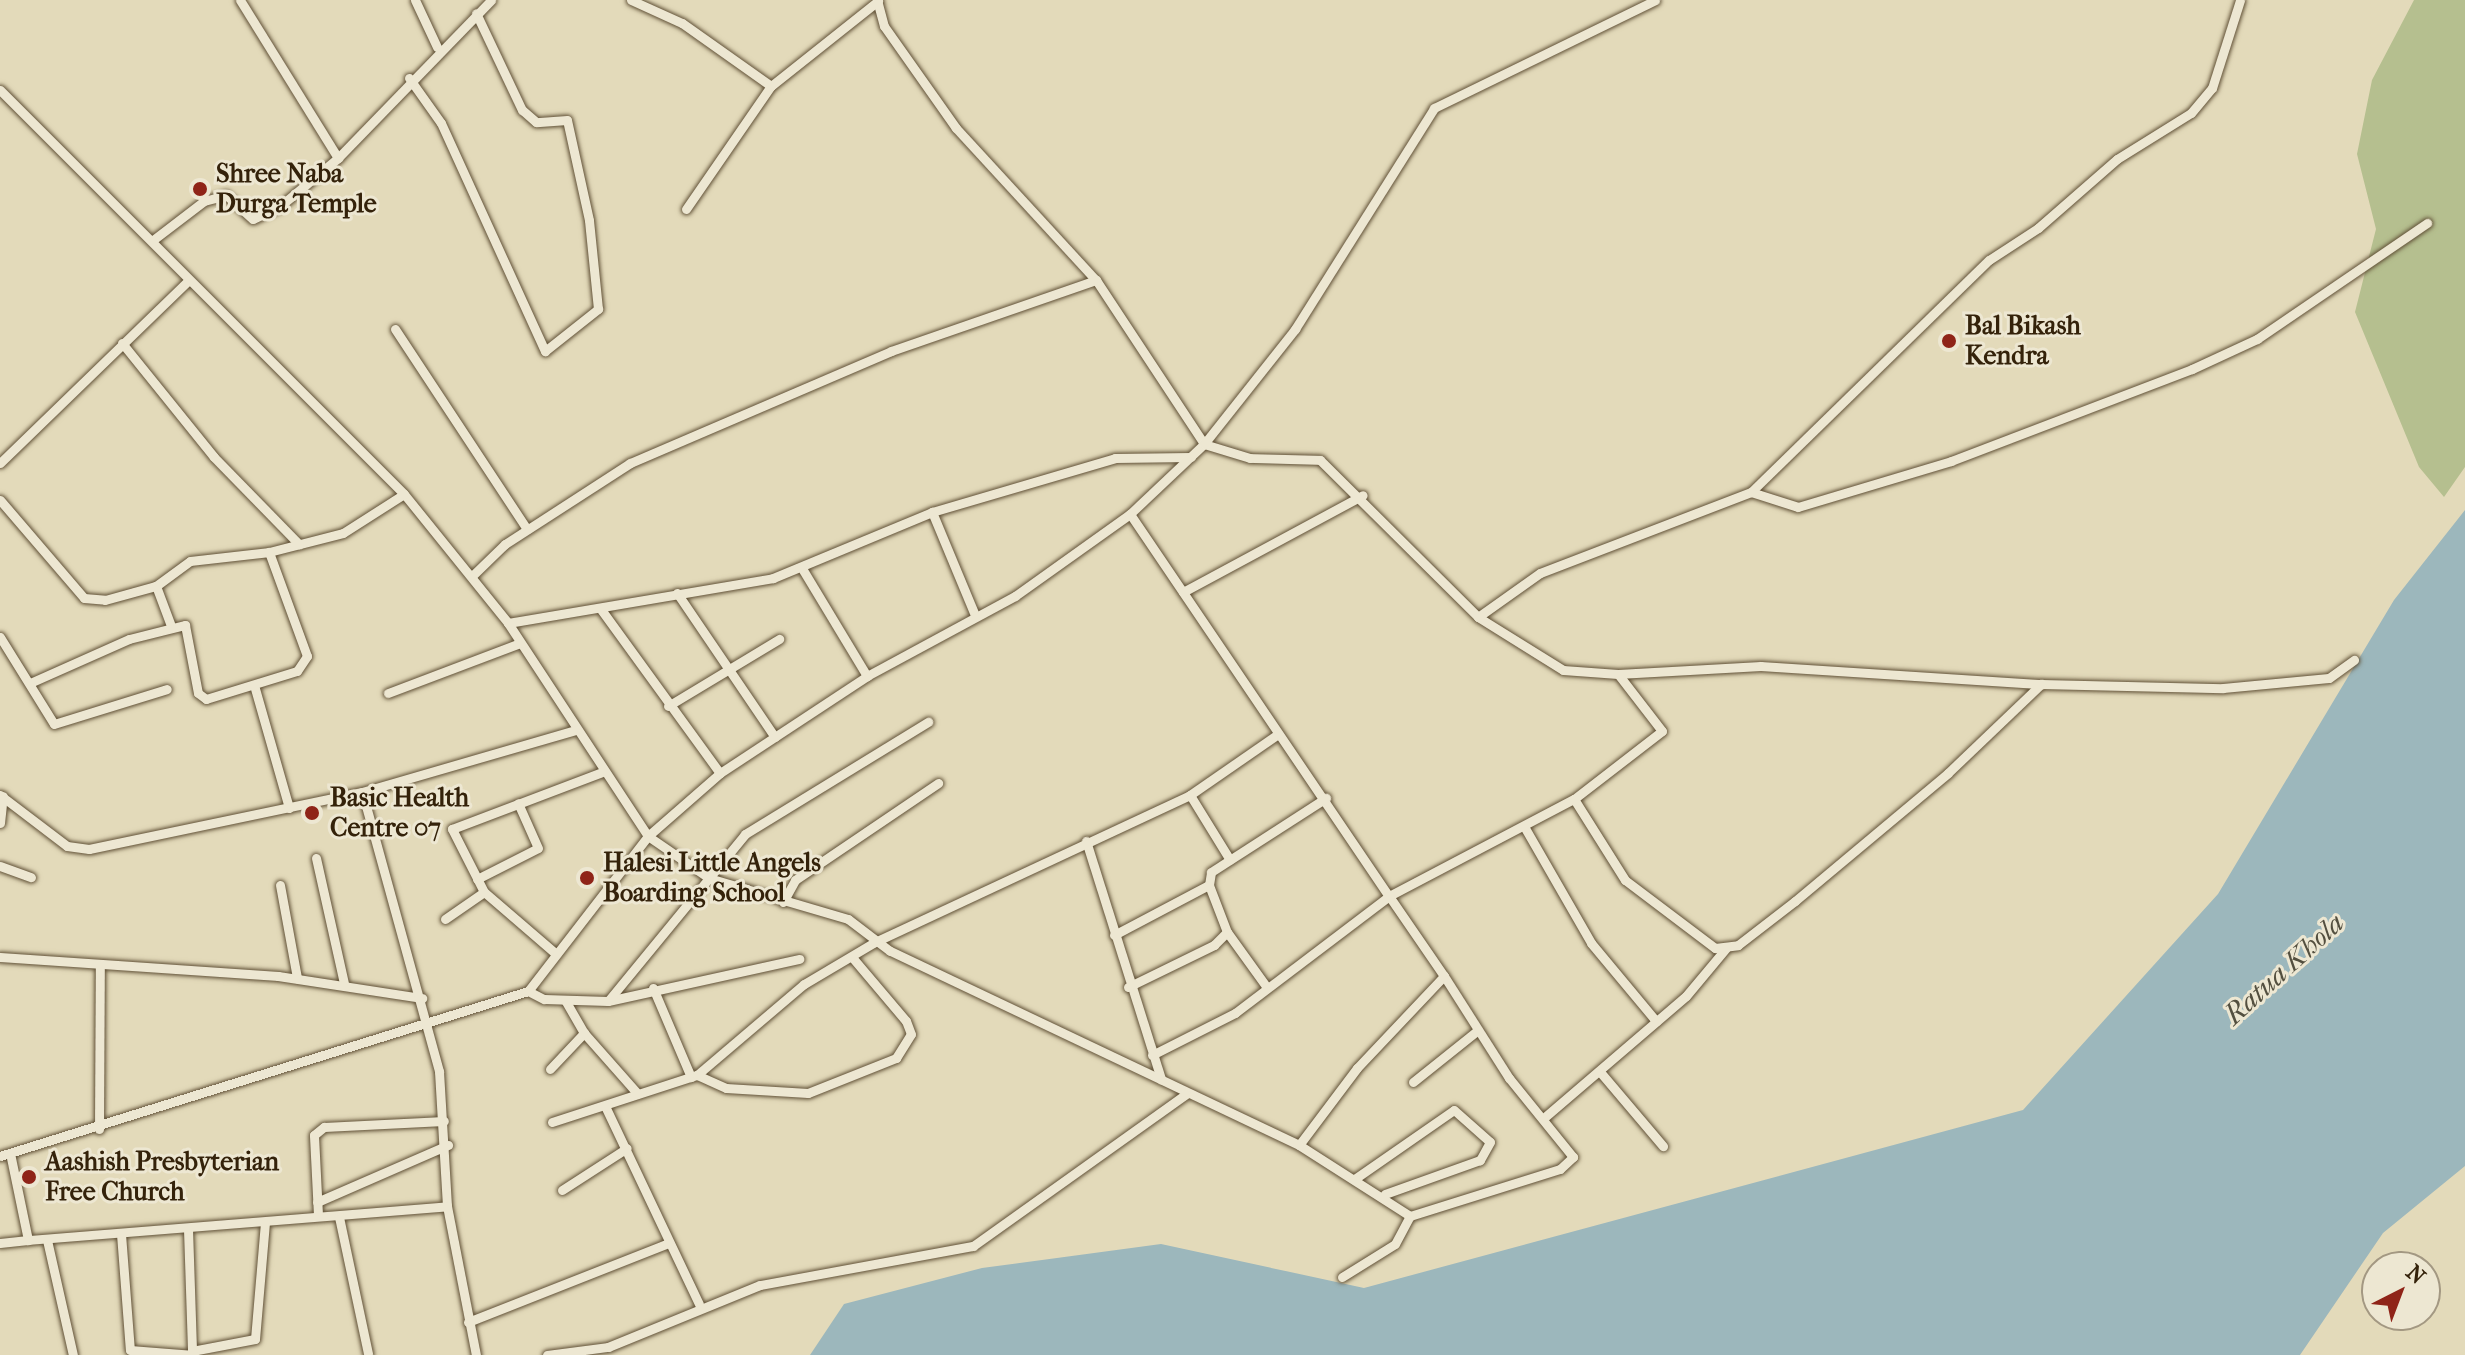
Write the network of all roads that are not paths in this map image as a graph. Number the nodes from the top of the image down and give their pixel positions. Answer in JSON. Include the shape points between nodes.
{"nodes":[{"id":1,"x":240,"y":0,"type":"edge"},
{"id":2,"x":415,"y":0,"type":"edge"},
{"id":3,"x":491,"y":0,"type":"edge"},
{"id":4,"x":631,"y":0,"type":"edge"},
{"id":5,"x":878,"y":0,"type":"edge"},
{"id":6,"x":1655,"y":0,"type":"edge"},
{"id":7,"x":2240,"y":0,"type":"edge"},
{"id":8,"x":476,"y":13,"type":"junction"},
{"id":9,"x":437,"y":47,"type":"junction"},
{"id":10,"x":409,"y":78,"type":"junction"},
{"id":11,"x":771,"y":86,"type":"junction"},
{"id":12,"x":0,"y":90,"type":"edge"},
{"id":13,"x":338,"y":158,"type":"junction"},
{"id":14,"x":686,"y":209,"type":"dead end"},
{"id":15,"x":2427,"y":223,"type":"dead end"},
{"id":16,"x":153,"y":240,"type":"junction"},
{"id":17,"x":189,"y":280,"type":"junction"},
{"id":18,"x":1096,"y":280,"type":"junction"},
{"id":19,"x":395,"y":329,"type":"dead end"},
{"id":20,"x":122,"y":343,"type":"junction"},
{"id":21,"x":1204,"y":444,"type":"junction"},
{"id":22,"x":1191,"y":457,"type":"junction"},
{"id":23,"x":0,"y":463,"type":"edge"},
{"id":24,"x":1751,"y":492,"type":"junction"},
{"id":25,"x":404,"y":494,"type":"junction"},
{"id":26,"x":1363,"y":495,"type":"junction"},
{"id":27,"x":0,"y":500,"type":"edge"},
{"id":28,"x":932,"y":512,"type":"junction"},
{"id":29,"x":1130,"y":514,"type":"junction"},
{"id":30,"x":527,"y":529,"type":"junction"},
{"id":31,"x":299,"y":544,"type":"junction"},
{"id":32,"x":269,"y":552,"type":"junction"},
{"id":33,"x":803,"y":570,"type":"junction"},
{"id":34,"x":472,"y":576,"type":"junction"},
{"id":35,"x":156,"y":586,"type":"junction"},
{"id":36,"x":1183,"y":592,"type":"junction"},
{"id":37,"x":677,"y":593,"type":"junction"},
{"id":38,"x":600,"y":608,"type":"junction"},
{"id":39,"x":974,"y":613,"type":"junction"},
{"id":40,"x":1478,"y":617,"type":"junction"},
{"id":41,"x":508,"y":623,"type":"junction"},
{"id":42,"x":171,"y":626,"type":"junction"},
{"id":43,"x":0,"y":637,"type":"edge"},
{"id":44,"x":779,"y":639,"type":"dead end"},
{"id":45,"x":520,"y":643,"type":"junction"},
{"id":46,"x":2354,"y":660,"type":"dead end"},
{"id":47,"x":727,"y":670,"type":"junction"},
{"id":48,"x":1618,"y":674,"type":"junction"},
{"id":49,"x":867,"y":676,"type":"junction"},
{"id":50,"x":30,"y":683,"type":"junction"},
{"id":51,"x":2041,"y":684,"type":"junction"},
{"id":52,"x":254,"y":685,"type":"junction"},
{"id":53,"x":167,"y":689,"type":"dead end"},
{"id":54,"x":388,"y":693,"type":"dead end"},
{"id":55,"x":668,"y":706,"type":"junction"},
{"id":56,"x":928,"y":722,"type":"dead end"},
{"id":57,"x":575,"y":730,"type":"junction"},
{"id":58,"x":1278,"y":734,"type":"junction"},
{"id":59,"x":775,"y":737,"type":"junction"},
{"id":60,"x":602,"y":772,"type":"junction"},
{"id":61,"x":720,"y":773,"type":"junction"},
{"id":62,"x":938,"y":783,"type":"dead end"},
{"id":63,"x":362,"y":792,"type":"junction"},
{"id":64,"x":1190,"y":795,"type":"junction"},
{"id":65,"x":2,"y":796,"type":"edge"},
{"id":66,"x":1326,"y":798,"type":"junction"},
{"id":67,"x":1574,"y":799,"type":"junction"},
{"id":68,"x":518,"y":803,"type":"junction"},
{"id":69,"x":289,"y":808,"type":"junction"},
{"id":70,"x":0,"y":823,"type":"edge"},
{"id":71,"x":1525,"y":828,"type":"junction"},
{"id":72,"x":648,"y":836,"type":"junction"},
{"id":73,"x":1086,"y":841,"type":"junction"},
{"id":74,"x":316,"y":858,"type":"dead end"},
{"id":75,"x":1230,"y":860,"type":"junction"},
{"id":76,"x":0,"y":866,"type":"edge"},
{"id":77,"x":31,"y":877,"type":"dead end"},
{"id":78,"x":709,"y":878,"type":"junction"},
{"id":79,"x":477,"y":879,"type":"junction"},
{"id":80,"x":280,"y":885,"type":"dead end"},
{"id":81,"x":1209,"y":885,"type":"junction"},
{"id":82,"x":484,"y":892,"type":"junction"},
{"id":83,"x":1389,"y":896,"type":"junction"},
{"id":84,"x":783,"y":902,"type":"junction"},
{"id":85,"x":445,"y":919,"type":"dead end"},
{"id":86,"x":1227,"y":932,"type":"junction"},
{"id":87,"x":1114,"y":935,"type":"junction"},
{"id":88,"x":875,"y":942,"type":"junction"},
{"id":89,"x":1727,"y":947,"type":"junction"},
{"id":90,"x":555,"y":953,"type":"junction"},
{"id":91,"x":0,"y":957,"type":"edge"},
{"id":92,"x":852,"y":957,"type":"junction"},
{"id":93,"x":799,"y":959,"type":"dead end"},
{"id":94,"x":100,"y":964,"type":"junction"},
{"id":95,"x":1444,"y":976,"type":"junction"},
{"id":96,"x":297,"y":978,"type":"junction"},
{"id":97,"x":344,"y":983,"type":"junction"},
{"id":98,"x":1266,"y":986,"type":"junction"},
{"id":99,"x":1128,"y":987,"type":"junction"},
{"id":100,"x":653,"y":988,"type":"junction"},
{"id":101,"x":528,"y":991,"type":"junction"},
{"id":102,"x":422,"y":998,"type":"junction"},
{"id":103,"x":565,"y":1000,"type":"junction"},
{"id":104,"x":608,"y":1001,"type":"junction"},
{"id":105,"x":1656,"y":1021,"type":"junction"},
{"id":106,"x":427,"y":1022,"type":"junction"},
{"id":107,"x":1477,"y":1031,"type":"junction"},
{"id":108,"x":584,"y":1033,"type":"junction"},
{"id":109,"x":1152,"y":1055,"type":"junction"},
{"id":110,"x":550,"y":1069,"type":"dead end"},
{"id":111,"x":1601,"y":1073,"type":"junction"},
{"id":112,"x":694,"y":1076,"type":"junction"},
{"id":113,"x":1161,"y":1079,"type":"junction"},
{"id":114,"x":1413,"y":1082,"type":"dead end"},
{"id":115,"x":638,"y":1094,"type":"junction"},
{"id":116,"x":1186,"y":1094,"type":"junction"},
{"id":117,"x":605,"y":1106,"type":"junction"},
{"id":118,"x":1546,"y":1116,"type":"junction"},
{"id":119,"x":444,"y":1121,"type":"junction"},
{"id":120,"x":552,"y":1122,"type":"dead end"},
{"id":121,"x":99,"y":1129,"type":"junction"},
{"id":122,"x":448,"y":1145,"type":"junction"},
{"id":123,"x":1299,"y":1145,"type":"junction"},
{"id":124,"x":1663,"y":1146,"type":"dead end"},
{"id":125,"x":627,"y":1148,"type":"junction"},
{"id":126,"x":5,"y":1154,"type":"edge"},
{"id":127,"x":1356,"y":1178,"type":"junction"},
{"id":128,"x":562,"y":1190,"type":"dead end"},
{"id":129,"x":1385,"y":1194,"type":"junction"},
{"id":130,"x":317,"y":1202,"type":"junction"},
{"id":131,"x":447,"y":1206,"type":"junction"},
{"id":132,"x":318,"y":1215,"type":"junction"},
{"id":133,"x":1410,"y":1216,"type":"junction"},
{"id":134,"x":339,"y":1217,"type":"junction"},
{"id":135,"x":265,"y":1223,"type":"junction"},
{"id":136,"x":188,"y":1229,"type":"junction"},
{"id":137,"x":121,"y":1234,"type":"junction"},
{"id":138,"x":28,"y":1240,"type":"junction"},
{"id":139,"x":47,"y":1240,"type":"junction"},
{"id":140,"x":0,"y":1243,"type":"edge"},
{"id":141,"x":669,"y":1243,"type":"junction"},
{"id":142,"x":1342,"y":1277,"type":"dead end"},
{"id":143,"x":699,"y":1304,"type":"junction"},
{"id":144,"x":468,"y":1322,"type":"junction"},
{"id":145,"x":193,"y":1353,"type":"edge"},
{"id":146,"x":368,"y":1354,"type":"edge"},
{"id":147,"x":73,"y":1355,"type":"edge"},
{"id":148,"x":476,"y":1355,"type":"edge"},
{"id":149,"x":547,"y":1355,"type":"edge"}],
"edges":[{"from":1,"to":13,"type":"street"},
{"from":2,"to":9,"type":"street"},
{"from":3,"to":8,"type":"street"},
{"from":4,"to":11,"type":"street","via":[[682,23]]},
{"from":5,"to":11,"type":"street"},
{"from":5,"to":18,"type":"street","via":[[884,26],[956,128]]},
{"from":6,"to":21,"type":"street","via":[[1500,69],[1434,108],[1295,329]]},
{"from":7,"to":24,"type":"street","via":[[2212,88],[2191,113],[2117,159],[2038,228],[1989,260]]},
{"from":8,"to":9,"type":"street"},
{"from":8,"to":10,"type":"street","via":[[522,110],[536,122],[567,120],[589,220],[598,309],[545,351],[441,123]]},
{"from":9,"to":10,"type":"street"},
{"from":10,"to":13,"type":"street"},
{"from":11,"to":14,"type":"street"},
{"from":12,"to":16,"type":"street"},
{"from":13,"to":16,"type":"street","via":[[279,207],[253,219],[226,195],[204,201]]},
{"from":15,"to":24,"type":"street","via":[[2257,339],[2192,369],[1951,461],[1798,507]]},
{"from":16,"to":17,"type":"street"},
{"from":17,"to":20,"type":"street"},
{"from":17,"to":25,"type":"street"},
{"from":18,"to":21,"type":"street"},
{"from":18,"to":30,"type":"street","via":[[891,351],[630,463]]},
{"from":19,"to":30,"type":"street"},
{"from":20,"to":23,"type":"street"},
{"from":20,"to":31,"type":"street","via":[[214,457]]},
{"from":21,"to":22,"type":"street"},
{"from":21,"to":26,"type":"street","via":[[1250,458],[1320,460]]},
{"from":22,"to":28,"type":"street","via":[[1115,458]]},
{"from":22,"to":29,"type":"street"},
{"from":24,"to":40,"type":"street","via":[[1540,573]]},
{"from":25,"to":31,"type":"street","via":[[343,533]]},
{"from":25,"to":34,"type":"street"},
{"from":26,"to":36,"type":"street"},
{"from":26,"to":40,"type":"street"},
{"from":27,"to":35,"type":"street","via":[[84,598],[105,600]]},
{"from":28,"to":33,"type":"street"},
{"from":28,"to":39,"type":"street"},
{"from":29,"to":36,"type":"street"},
{"from":29,"to":39,"type":"street","via":[[1015,596]]},
{"from":30,"to":34,"type":"street"},
{"from":31,"to":32,"type":"street"},
{"from":32,"to":35,"type":"street","via":[[190,561]]},
{"from":32,"to":52,"type":"street","via":[[307,656],[297,671]]},
{"from":33,"to":37,"type":"street"},
{"from":33,"to":49,"type":"street"},
{"from":34,"to":41,"type":"street"},
{"from":35,"to":42,"type":"street"},
{"from":36,"to":58,"type":"street"},
{"from":37,"to":38,"type":"street"},
{"from":37,"to":47,"type":"street"},
{"from":38,"to":41,"type":"street"},
{"from":38,"to":55,"type":"street"},
{"from":39,"to":49,"type":"street"},
{"from":40,"to":48,"type":"street","via":[[1535,659],[1563,670]]},
{"from":41,"to":45,"type":"street"},
{"from":42,"to":50,"type":"street"},
{"from":42,"to":52,"type":"street","via":[[190,629],[198,693],[206,699]]},
{"from":43,"to":50,"type":"street"},
{"from":44,"to":47,"type":"street"},
{"from":45,"to":54,"type":"street"},
{"from":45,"to":57,"type":"street"},
{"from":46,"to":51,"type":"street","via":[[2329,678],[2223,688]]},
{"from":47,"to":55,"type":"street"},
{"from":47,"to":59,"type":"street"},
{"from":48,"to":51,"type":"street","via":[[1761,666]]},
{"from":48,"to":67,"type":"street","via":[[1662,731]]},
{"from":49,"to":59,"type":"street"},
{"from":50,"to":53,"type":"street","via":[[54,724]]},
{"from":51,"to":89,"type":"street","via":[[1948,773],[1795,901]]},
{"from":52,"to":69,"type":"street"},
{"from":55,"to":61,"type":"street"},
{"from":56,"to":78,"type":"street","via":[[776,811]]},
{"from":57,"to":60,"type":"street"},
{"from":57,"to":63,"type":"street"},
{"from":58,"to":64,"type":"street"},
{"from":58,"to":66,"type":"street"},
{"from":59,"to":61,"type":"street"},
{"from":60,"to":68,"type":"street"},
{"from":60,"to":72,"type":"street"},
{"from":61,"to":72,"type":"street"},
{"from":62,"to":84,"type":"street","via":[[795,880]]},
{"from":63,"to":69,"type":"street"},
{"from":63,"to":102,"type":"street"},
{"from":64,"to":73,"type":"street"},
{"from":64,"to":75,"type":"street"},
{"from":65,"to":69,"type":"street","via":[[67,846],[89,849]]},
{"from":65,"to":70,"type":"street"},
{"from":66,"to":75,"type":"street"},
{"from":66,"to":83,"type":"street"},
{"from":67,"to":71,"type":"street"},
{"from":67,"to":89,"type":"street","via":[[1625,880],[1700,942]]},
{"from":68,"to":79,"type":"street","via":[[538,848]]},
{"from":68,"to":79,"type":"street","via":[[453,825]]},
{"from":71,"to":83,"type":"street"},
{"from":71,"to":105,"type":"street","via":[[1591,943]]},
{"from":72,"to":78,"type":"street","via":[[677,863]]},
{"from":72,"to":90,"type":"street"},
{"from":73,"to":87,"type":"street"},
{"from":73,"to":88,"type":"street"},
{"from":74,"to":97,"type":"street"},
{"from":75,"to":81,"type":"street","via":[[1211,872]]},
{"from":76,"to":77,"type":"street"},
{"from":78,"to":84,"type":"street"},
{"from":78,"to":104,"type":"street"},
{"from":79,"to":82,"type":"street"},
{"from":80,"to":96,"type":"street"},
{"from":81,"to":86,"type":"street"},
{"from":81,"to":87,"type":"street"},
{"from":82,"to":85,"type":"street"},
{"from":82,"to":90,"type":"street"},
{"from":83,"to":95,"type":"street"},
{"from":83,"to":98,"type":"street"},
{"from":84,"to":88,"type":"street","via":[[848,919]]},
{"from":86,"to":98,"type":"street"},
{"from":86,"to":99,"type":"street","via":[[1195,957]]},
{"from":87,"to":99,"type":"street"},
{"from":88,"to":92,"type":"street"},
{"from":88,"to":113,"type":"street","via":[[972,983],[1125,1069]]},
{"from":89,"to":105,"type":"street","via":[[1709,974]]},
{"from":90,"to":101,"type":"street"},
{"from":91,"to":94,"type":"street"},
{"from":92,"to":112,"type":"street","via":[[781,1001]]},
{"from":92,"to":112,"type":"street","via":[[906,1021],[911,1034],[896,1058],[808,1093],[726,1088]]},
{"from":93,"to":100,"type":"street"},
{"from":94,"to":96,"type":"street"},
{"from":94,"to":121,"type":"street"},
{"from":95,"to":107,"type":"street"},
{"from":95,"to":123,"type":"street","via":[[1357,1068]]},
{"from":96,"to":97,"type":"street"},
{"from":97,"to":102,"type":"street"},
{"from":98,"to":109,"type":"street","via":[[1235,1013]]},
{"from":99,"to":109,"type":"street"},
{"from":100,"to":104,"type":"street"},
{"from":100,"to":112,"type":"street"},
{"from":101,"to":103,"type":"street"},
{"from":101,"to":106,"type":"street"},
{"from":102,"to":106,"type":"street"},
{"from":103,"to":104,"type":"street"},
{"from":103,"to":108,"type":"street"},
{"from":105,"to":111,"type":"street"},
{"from":106,"to":119,"type":"street"},
{"from":106,"to":121,"type":"street"},
{"from":107,"to":114,"type":"street"},
{"from":107,"to":118,"type":"street"},
{"from":108,"to":110,"type":"street"},
{"from":108,"to":115,"type":"street"},
{"from":109,"to":113,"type":"street"},
{"from":111,"to":118,"type":"street"},
{"from":111,"to":124,"type":"street"},
{"from":112,"to":115,"type":"street"},
{"from":113,"to":116,"type":"street"},
{"from":115,"to":117,"type":"street"},
{"from":116,"to":123,"type":"street"},
{"from":116,"to":143,"type":"street","via":[[973,1246],[825,1270]]},
{"from":117,"to":120,"type":"street"},
{"from":117,"to":125,"type":"street"},
{"from":118,"to":133,"type":"street","via":[[1573,1157],[1560,1169]]},
{"from":119,"to":122,"type":"street"},
{"from":119,"to":130,"type":"street","via":[[324,1127],[314,1135]]},
{"from":121,"to":126,"type":"street"},
{"from":122,"to":130,"type":"street"},
{"from":122,"to":131,"type":"street"},
{"from":123,"to":127,"type":"street"},
{"from":125,"to":128,"type":"street"},
{"from":125,"to":141,"type":"street"},
{"from":126,"to":138,"type":"street"},
{"from":127,"to":129,"type":"street"},
{"from":127,"to":129,"type":"street","via":[[1454,1110],[1490,1142],[1480,1160]]},
{"from":129,"to":133,"type":"street"},
{"from":130,"to":132,"type":"street"},
{"from":131,"to":134,"type":"street"},
{"from":131,"to":144,"type":"street"},
{"from":132,"to":134,"type":"street"},
{"from":132,"to":135,"type":"street"},
{"from":133,"to":142,"type":"street","via":[[1395,1244]]},
{"from":134,"to":146,"type":"street"},
{"from":135,"to":136,"type":"street"},
{"from":135,"to":145,"type":"street","via":[[255,1339]]},
{"from":136,"to":137,"type":"street"},
{"from":136,"to":145,"type":"street"},
{"from":137,"to":139,"type":"street"},
{"from":137,"to":145,"type":"street","via":[[130,1350]]},
{"from":138,"to":139,"type":"street"},
{"from":138,"to":140,"type":"street"},
{"from":139,"to":147,"type":"street"},
{"from":141,"to":143,"type":"street"},
{"from":141,"to":144,"type":"street"},
{"from":143,"to":149,"type":"street","via":[[608,1347]]},
{"from":144,"to":148,"type":"street"}]}
